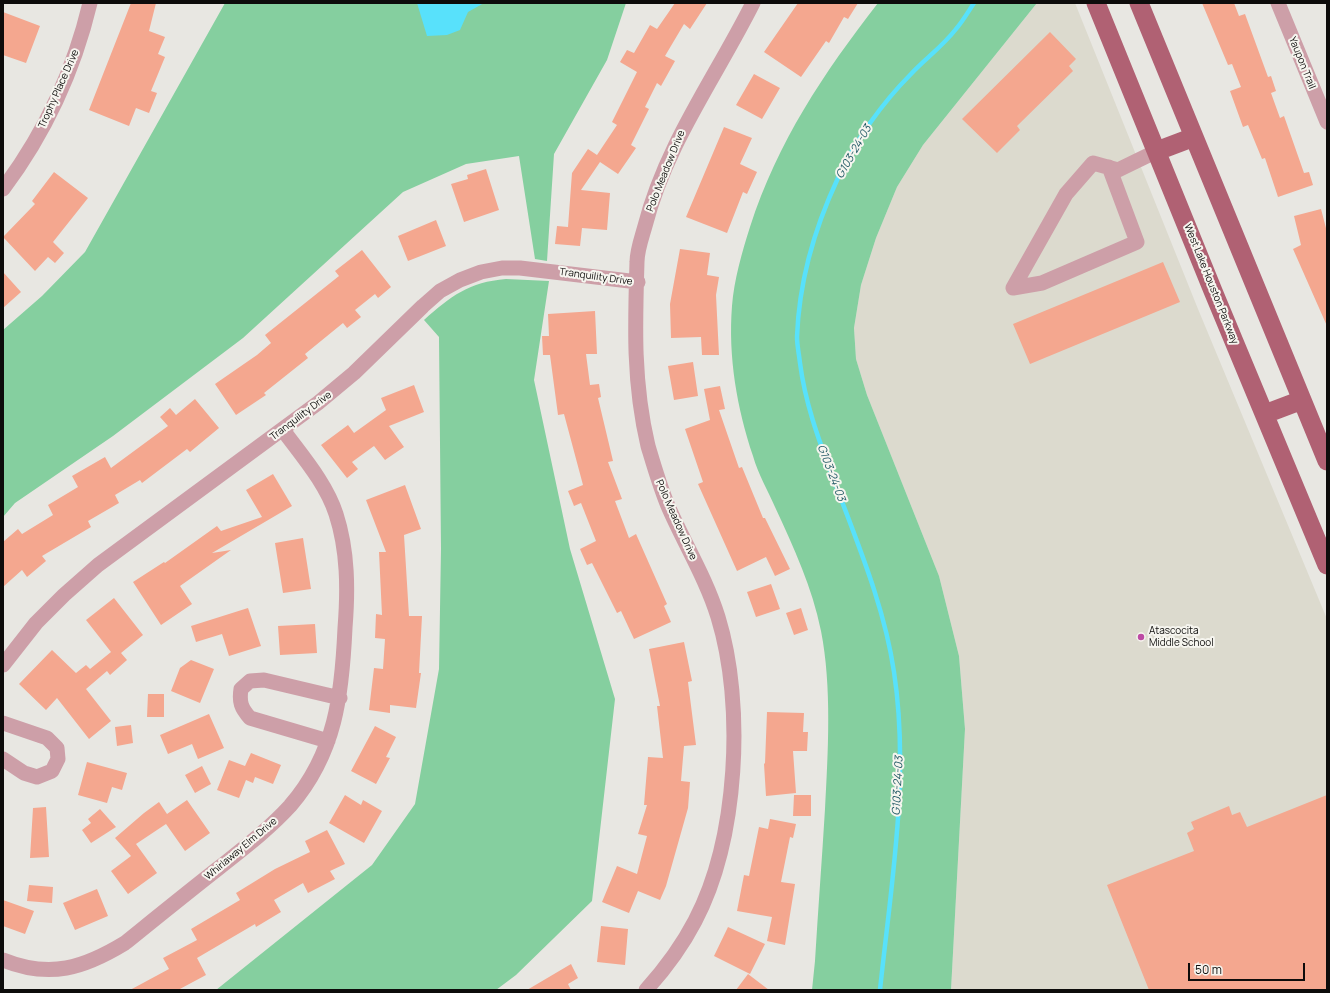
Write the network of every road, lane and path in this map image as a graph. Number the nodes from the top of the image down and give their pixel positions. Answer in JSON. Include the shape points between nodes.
{"nodes":[{"id":1,"x":90,"y":3,"type":"edge"},
{"id":2,"x":753,"y":3,"type":"edge"},
{"id":3,"x":1096,"y":3,"type":"edge"},
{"id":4,"x":1139,"y":3,"type":"edge"},
{"id":5,"x":1278,"y":3,"type":"edge"},
{"id":6,"x":1327,"y":122,"type":"edge"},
{"id":7,"x":1194,"y":137,"type":"junction"},
{"id":8,"x":1157,"y":151,"type":"junction"},
{"id":9,"x":1109,"y":167,"type":"junction"},
{"id":10,"x":3,"y":189,"type":"edge"},
{"id":11,"x":638,"y":282,"type":"junction"},
{"id":12,"x":1302,"y":400,"type":"junction"},
{"id":13,"x":1265,"y":414,"type":"junction"},
{"id":14,"x":283,"y":430,"type":"junction"},
{"id":15,"x":1327,"y":461,"type":"edge"},
{"id":16,"x":1327,"y":565,"type":"edge"},
{"id":17,"x":3,"y":666,"type":"edge"},
{"id":18,"x":340,"y":698,"type":"junction"},
{"id":19,"x":3,"y":722,"type":"edge"},
{"id":20,"x":328,"y":741,"type":"junction"},
{"id":21,"x":3,"y":759,"type":"edge"},
{"id":22,"x":3,"y":960,"type":"edge"},
{"id":23,"x":646,"y":990,"type":"edge"}],
"edges":[{"from":1,"to":10,"type":"street","name":"Trophy Place Drive","via":[[82,34],[56,102],[37,139]]},
{"from":2,"to":11,"type":"street","name":"Polo Meadow Drive","via":[[688,119],[662,175],[637,259]]},
{"from":3,"to":8,"type":"main road","name":"West Lake Houston Parkway"},
{"from":4,"to":7,"type":"main road"},
{"from":5,"to":6,"type":"street","name":"Yaupon Trail"},
{"from":7,"to":8,"type":"main road"},
{"from":7,"to":12,"type":"main road"},
{"from":8,"to":9,"type":"street","via":[[1118,170]]},
{"from":8,"to":13,"type":"main road","name":"West Lake Houston Parkway"},
{"from":9,"to":9,"type":"street","via":[[1093,163],[1066,194],[1013,288],[1042,283],[1137,242]]},
{"from":11,"to":14,"type":"street","name":"Tranquility Drive","via":[[520,268],[481,272],[460,280],[440,291],[422,306],[354,373]]},
{"from":11,"to":23,"type":"street","name":"Polo Meadow Drive","via":[[635,355],[648,443],[667,504],[705,583],[718,617],[731,682],[734,722],[728,813],[712,880],[696,920],[685,939]]},
{"from":12,"to":13,"type":"main road"},
{"from":12,"to":15,"type":"main road"},
{"from":13,"to":16,"type":"main road","name":"West Lake Houston Parkway"},
{"from":14,"to":17,"type":"street","name":"Tranquility Drive","via":[[98,565],[36,623]]},
{"from":14,"to":18,"type":"street","name":"Whirlaway Elm Drive","via":[[329,496],[341,532],[347,606]]},
{"from":18,"to":20,"type":"street","name":"Whirlaway Elm Drive"},
{"from":18,"to":20,"type":"street","via":[[264,680],[250,681],[241,689],[239,700],[242,709],[250,718]]},
{"from":19,"to":21,"type":"street","via":[[47,738],[57,748],[58,760],[52,771],[37,777],[24,773]]},
{"from":20,"to":22,"type":"street","name":"Whirlaway Elm Drive","via":[[306,784],[291,805],[267,829],[125,943],[99,959],[65,969],[34,968]]}]}
